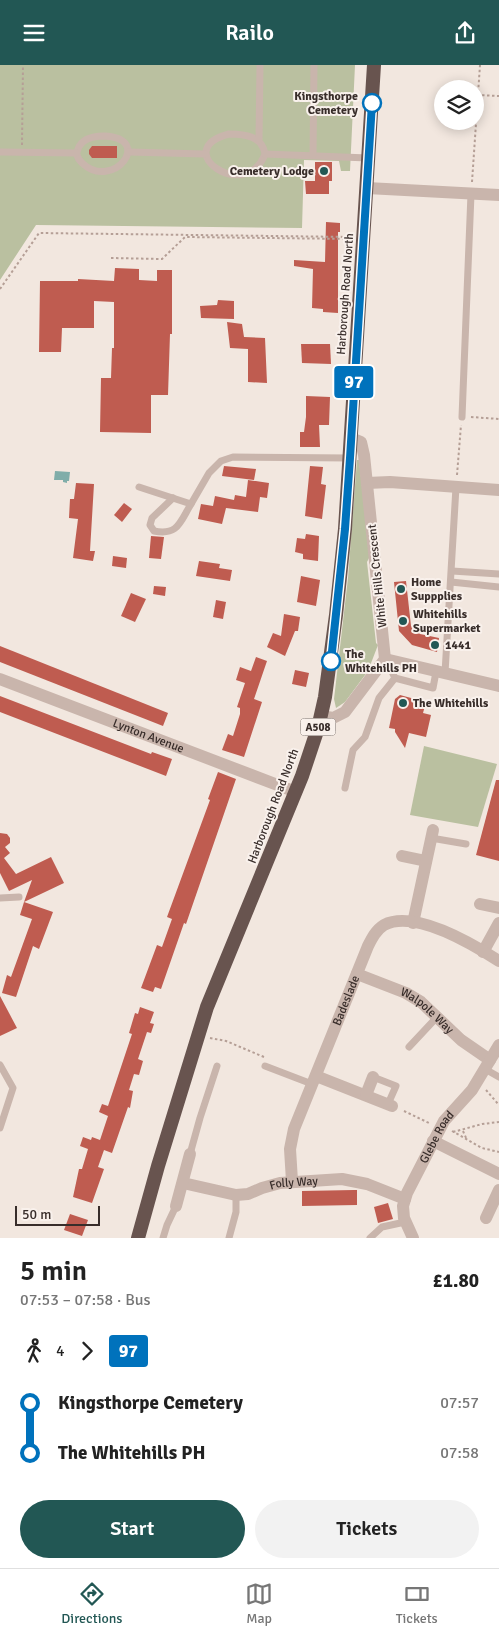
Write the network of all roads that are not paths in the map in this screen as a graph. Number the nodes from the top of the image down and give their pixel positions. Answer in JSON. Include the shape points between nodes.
{"nodes":[{"id":1,"x":260,"y":65,"type":"edge"},
{"id":2,"x":314,"y":65,"type":"edge"},
{"id":3,"x":374,"y":65,"type":"edge"},
{"id":4,"x":259,"y":140,"type":"junction"},
{"id":5,"x":0,"y":152,"type":"edge"},
{"id":6,"x":76,"y":153,"type":"junction"},
{"id":7,"x":129,"y":153,"type":"junction"},
{"id":8,"x":205,"y":153,"type":"junction"},
{"id":9,"x":264,"y":155,"type":"junction"},
{"id":10,"x":313,"y":155,"type":"junction"},
{"id":11,"x":368,"y":158,"type":"junction"},
{"id":12,"x":367,"y":188,"type":"junction"},
{"id":13,"x":471,"y":194,"type":"junction"},
{"id":14,"x":499,"y":195,"type":"edge"},
{"id":15,"x":462,"y":417,"type":"road end"},
{"id":16,"x":351,"y":438,"type":"junction"},
{"id":17,"x":350,"y":458,"type":"junction"},
{"id":18,"x":367,"y":483,"type":"junction"},
{"id":19,"x":138,"y":487,"type":"dead end"},
{"id":20,"x":456,"y":487,"type":"junction"},
{"id":21,"x":499,"y":490,"type":"edge"},
{"id":22,"x":173,"y":498,"type":"junction"},
{"id":23,"x":191,"y":504,"type":"junction"},
{"id":24,"x":452,"y":571,"type":"junction"},
{"id":25,"x":499,"y":573,"type":"edge"},
{"id":26,"x":451,"y":582,"type":"junction"},
{"id":27,"x":499,"y":587,"type":"edge"},
{"id":28,"x":386,"y":659,"type":"junction"},
{"id":29,"x":440,"y":673,"type":"junction"},
{"id":30,"x":395,"y":678,"type":"junction"},
{"id":31,"x":0,"y":679,"type":"edge"},
{"id":32,"x":499,"y":686,"type":"edge"},
{"id":33,"x":321,"y":716,"type":"junction"},
{"id":34,"x":345,"y":788,"type":"dead end"},
{"id":35,"x":296,"y":792,"type":"junction"},
{"id":36,"x":432,"y":834,"type":"joint"},
{"id":37,"x":466,"y":844,"type":"dead end"},
{"id":38,"x":402,"y":856,"type":"dead end"},
{"id":39,"x":426,"y":861,"type":"junction"},
{"id":40,"x":19,"y":897,"type":"dead end"},
{"id":41,"x":0,"y":899,"type":"edge"},
{"id":42,"x":480,"y":904,"type":"dead end"},
{"id":43,"x":499,"y":908,"type":"edge"},
{"id":44,"x":413,"y":923,"type":"junction"},
{"id":45,"x":499,"y":923,"type":"edge"},
{"id":46,"x":483,"y":952,"type":"junction"},
{"id":47,"x":499,"y":961,"type":"edge"},
{"id":48,"x":357,"y":974,"type":"junction"},
{"id":49,"x":438,"y":1017,"type":"junction"},
{"id":50,"x":499,"y":1045,"type":"edge"},
{"id":51,"x":409,"y":1047,"type":"dead end"},
{"id":52,"x":488,"y":1064,"type":"junction"},
{"id":53,"x":0,"y":1065,"type":"edge"},
{"id":54,"x":217,"y":1066,"type":"dead end"},
{"id":55,"x":265,"y":1066,"type":"dead end"},
{"id":56,"x":373,"y":1077,"type":"joint"},
{"id":57,"x":499,"y":1077,"type":"edge"},
{"id":58,"x":314,"y":1080,"type":"junction"},
{"id":59,"x":366,"y":1095,"type":"junction"},
{"id":60,"x":390,"y":1105,"type":"joint"},
{"id":61,"x":0,"y":1128,"type":"edge"},
{"id":62,"x":433,"y":1141,"type":"junction"},
{"id":63,"x":190,"y":1154,"type":"joint"},
{"id":64,"x":499,"y":1174,"type":"edge"},
{"id":65,"x":292,"y":1181,"type":"junction"},
{"id":66,"x":182,"y":1183,"type":"junction"},
{"id":67,"x":499,"y":1190,"type":"edge"},
{"id":68,"x":236,"y":1195,"type":"junction"},
{"id":69,"x":405,"y":1199,"type":"junction"},
{"id":70,"x":176,"y":1206,"type":"joint"},
{"id":71,"x":486,"y":1218,"type":"dead end"},
{"id":72,"x":405,"y":1222,"type":"junction"},
{"id":73,"x":138,"y":1238,"type":"edge"},
{"id":74,"x":163,"y":1238,"type":"edge"},
{"id":75,"x":229,"y":1238,"type":"edge"},
{"id":76,"x":370,"y":1238,"type":"edge"},
{"id":77,"x":413,"y":1238,"type":"edge"}],
"edges":[{"from":1,"to":4,"type":"lane"},
{"from":2,"to":10,"type":"lane"},
{"from":3,"to":11,"type":"highway","number":"A508"},
{"from":4,"to":8,"type":"lane","via":[[229,134],[216,139]]},
{"from":4,"to":9,"type":"lane"},
{"from":5,"to":6,"type":"lane"},
{"from":6,"to":7,"type":"lane","via":[[87,167],[102,171],[120,166]]},
{"from":6,"to":7,"type":"lane","via":[[84,141],[104,136],[122,140]]},
{"from":7,"to":8,"type":"lane"},
{"from":8,"to":9,"type":"lane","via":[[216,169],[237,175],[253,171]]},
{"from":9,"to":10,"type":"lane"},
{"from":10,"to":11,"type":"lane"},
{"from":11,"to":12,"type":"highway","number":"A508"},
{"from":12,"to":13,"type":"street"},
{"from":12,"to":16,"type":"highway","name":"Harborough Road North","number":"A508"},
{"from":13,"to":14,"type":"street"},
{"from":13,"to":15,"type":"lane"},
{"from":16,"to":17,"type":"highway","name":"Harborough Road North","number":"A508"},
{"from":16,"to":18,"type":"street","name":"White Hills Crescent","via":[[362,444]]},
{"from":17,"to":23,"type":"lane","via":[[233,457],[221,461],[209,473]]},
{"from":17,"to":33,"type":"highway","name":"Harborough Road North","number":"A508","via":[[336,615]]},
{"from":18,"to":20,"type":"street"},
{"from":18,"to":28,"type":"street","name":"White Hills Crescent"},
{"from":19,"to":22,"type":"lane"},
{"from":20,"to":21,"type":"street"},
{"from":20,"to":24,"type":"lane"},
{"from":22,"to":23,"type":"lane"},
{"from":22,"to":23,"type":"lane","via":[[152,518],[150,525],[154,531],[165,533],[174,529]]},
{"from":24,"to":25,"type":"lane"},
{"from":24,"to":26,"type":"lane"},
{"from":26,"to":27,"type":"lane"},
{"from":26,"to":29,"type":"lane"},
{"from":28,"to":29,"type":"street"},
{"from":28,"to":30,"type":"lane"},
{"from":28,"to":33,"type":"street","via":[[345,712],[333,718]]},
{"from":29,"to":30,"type":"lane","via":[[433,687]]},
{"from":29,"to":32,"type":"street"},
{"from":30,"to":34,"type":"lane","via":[[380,698],[364,737],[353,750]]},
{"from":31,"to":35,"type":"street","name":"Lynton Avenue"},
{"from":33,"to":35,"type":"highway","name":"Harborough Road North","number":"A508"},
{"from":35,"to":73,"type":"highway","name":"Harborough Road North","number":"A508","via":[[211,994]]},
{"from":36,"to":37,"type":"lane"},
{"from":36,"to":39,"type":"street"},
{"from":38,"to":39,"type":"street"},
{"from":39,"to":44,"type":"street"},
{"from":40,"to":41,"type":"lane"},
{"from":42,"to":43,"type":"street"},
{"from":44,"to":46,"type":"street","name":"Badeslade","via":[[444,931]]},
{"from":44,"to":48,"type":"street","name":"Badeslade","via":[[393,922],[376,932]]},
{"from":45,"to":46,"type":"street"},
{"from":46,"to":47,"type":"street","name":"Badeslade"},
{"from":48,"to":49,"type":"street","name":"Walpole Way","via":[[406,993]]},
{"from":48,"to":58,"type":"street","name":"Badeslade"},
{"from":49,"to":51,"type":"lane"},
{"from":49,"to":52,"type":"street","name":"Walpole Way"},
{"from":50,"to":52,"type":"street","name":"Glebe Road"},
{"from":52,"to":57,"type":"lane"},
{"from":52,"to":62,"type":"street","name":"Glebe Road","via":[[472,1090],[448,1115]]},
{"from":53,"to":61,"type":"lane","via":[[13,1088]]},
{"from":54,"to":63,"type":"lane"},
{"from":55,"to":58,"type":"lane"},
{"from":56,"to":59,"type":"street"},
{"from":56,"to":60,"type":"lane","via":[[396,1086]]},
{"from":58,"to":59,"type":"street"},
{"from":58,"to":65,"type":"street","name":"Badeslade","via":[[291,1140]]},
{"from":59,"to":60,"type":"street"},
{"from":62,"to":64,"type":"street"},
{"from":62,"to":69,"type":"street","name":"Glebe Road"},
{"from":63,"to":66,"type":"street"},
{"from":65,"to":68,"type":"street","name":"Folly Way"},
{"from":65,"to":69,"type":"street","name":"Folly Way","via":[[355,1181]]},
{"from":66,"to":68,"type":"street","name":"Folly Way"},
{"from":66,"to":70,"type":"street"},
{"from":67,"to":71,"type":"street"},
{"from":68,"to":75,"type":"lane","via":[[236,1212]]},
{"from":69,"to":72,"type":"street","name":"Glebe Road"},
{"from":70,"to":74,"type":"lane"},
{"from":72,"to":76,"type":"lane","via":[[382,1227]]},
{"from":72,"to":77,"type":"street","name":"Glebe Road"}]}
